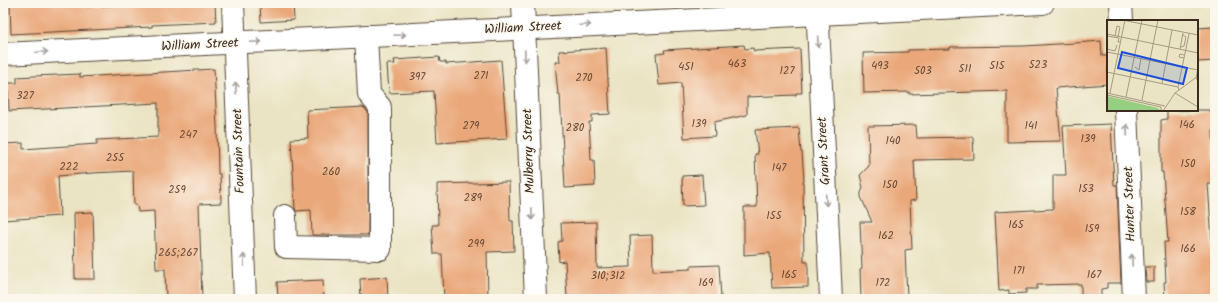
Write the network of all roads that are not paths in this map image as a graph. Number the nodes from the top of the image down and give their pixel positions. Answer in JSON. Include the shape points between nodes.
{"nodes":[{"id":1,"x":233,"y":3,"type":"edge"},
{"id":2,"x":523,"y":3,"type":"edge"},
{"id":3,"x":1043,"y":3,"type":"edge"},
{"id":4,"x":1121,"y":3,"type":"edge"},
{"id":5,"x":817,"y":9,"type":"edge"},
{"id":6,"x":1122,"y":20,"type":"edge"},
{"id":7,"x":524,"y":28,"type":"junction"},
{"id":8,"x":366,"y":36,"type":"junction"},
{"id":9,"x":234,"y":43,"type":"junction"},
{"id":10,"x":3,"y":54,"type":"edge"},
{"id":11,"x":1126,"y":111,"type":"edge"},
{"id":12,"x":284,"y":216,"type":"dead end"},
{"id":13,"x":245,"y":299,"type":"edge"},
{"id":14,"x":536,"y":299,"type":"edge"},
{"id":15,"x":831,"y":299,"type":"edge"},
{"id":16,"x":1134,"y":299,"type":"edge"}],
"edges":[{"from":1,"to":9,"type":"street","name":"Fountain Street"},
{"from":2,"to":7,"type":"street","name":"Mulberry Street"},
{"from":3,"to":5,"type":"street","name":"William Street"},
{"from":4,"to":6,"type":"street"},
{"from":7,"to":5,"type":"street","name":"William Street","one_way":true},
{"from":5,"to":15,"type":"street","name":"Grant Street","one_way":true},
{"from":8,"to":7,"type":"street","name":"William Street","one_way":true},
{"from":7,"to":14,"type":"street","name":"Mulberry Street","one_way":true},
{"from":9,"to":8,"type":"street","name":"William Street","one_way":true},
{"from":8,"to":12,"type":"street","via":[[369,94],[380,107],[380,249],[286,247]]},
{"from":10,"to":9,"type":"street","name":"William Street","one_way":true},
{"from":13,"to":9,"type":"street","name":"Fountain Street","one_way":true},
{"from":16,"to":11,"type":"street","name":"Hunter Street","one_way":true}]}
